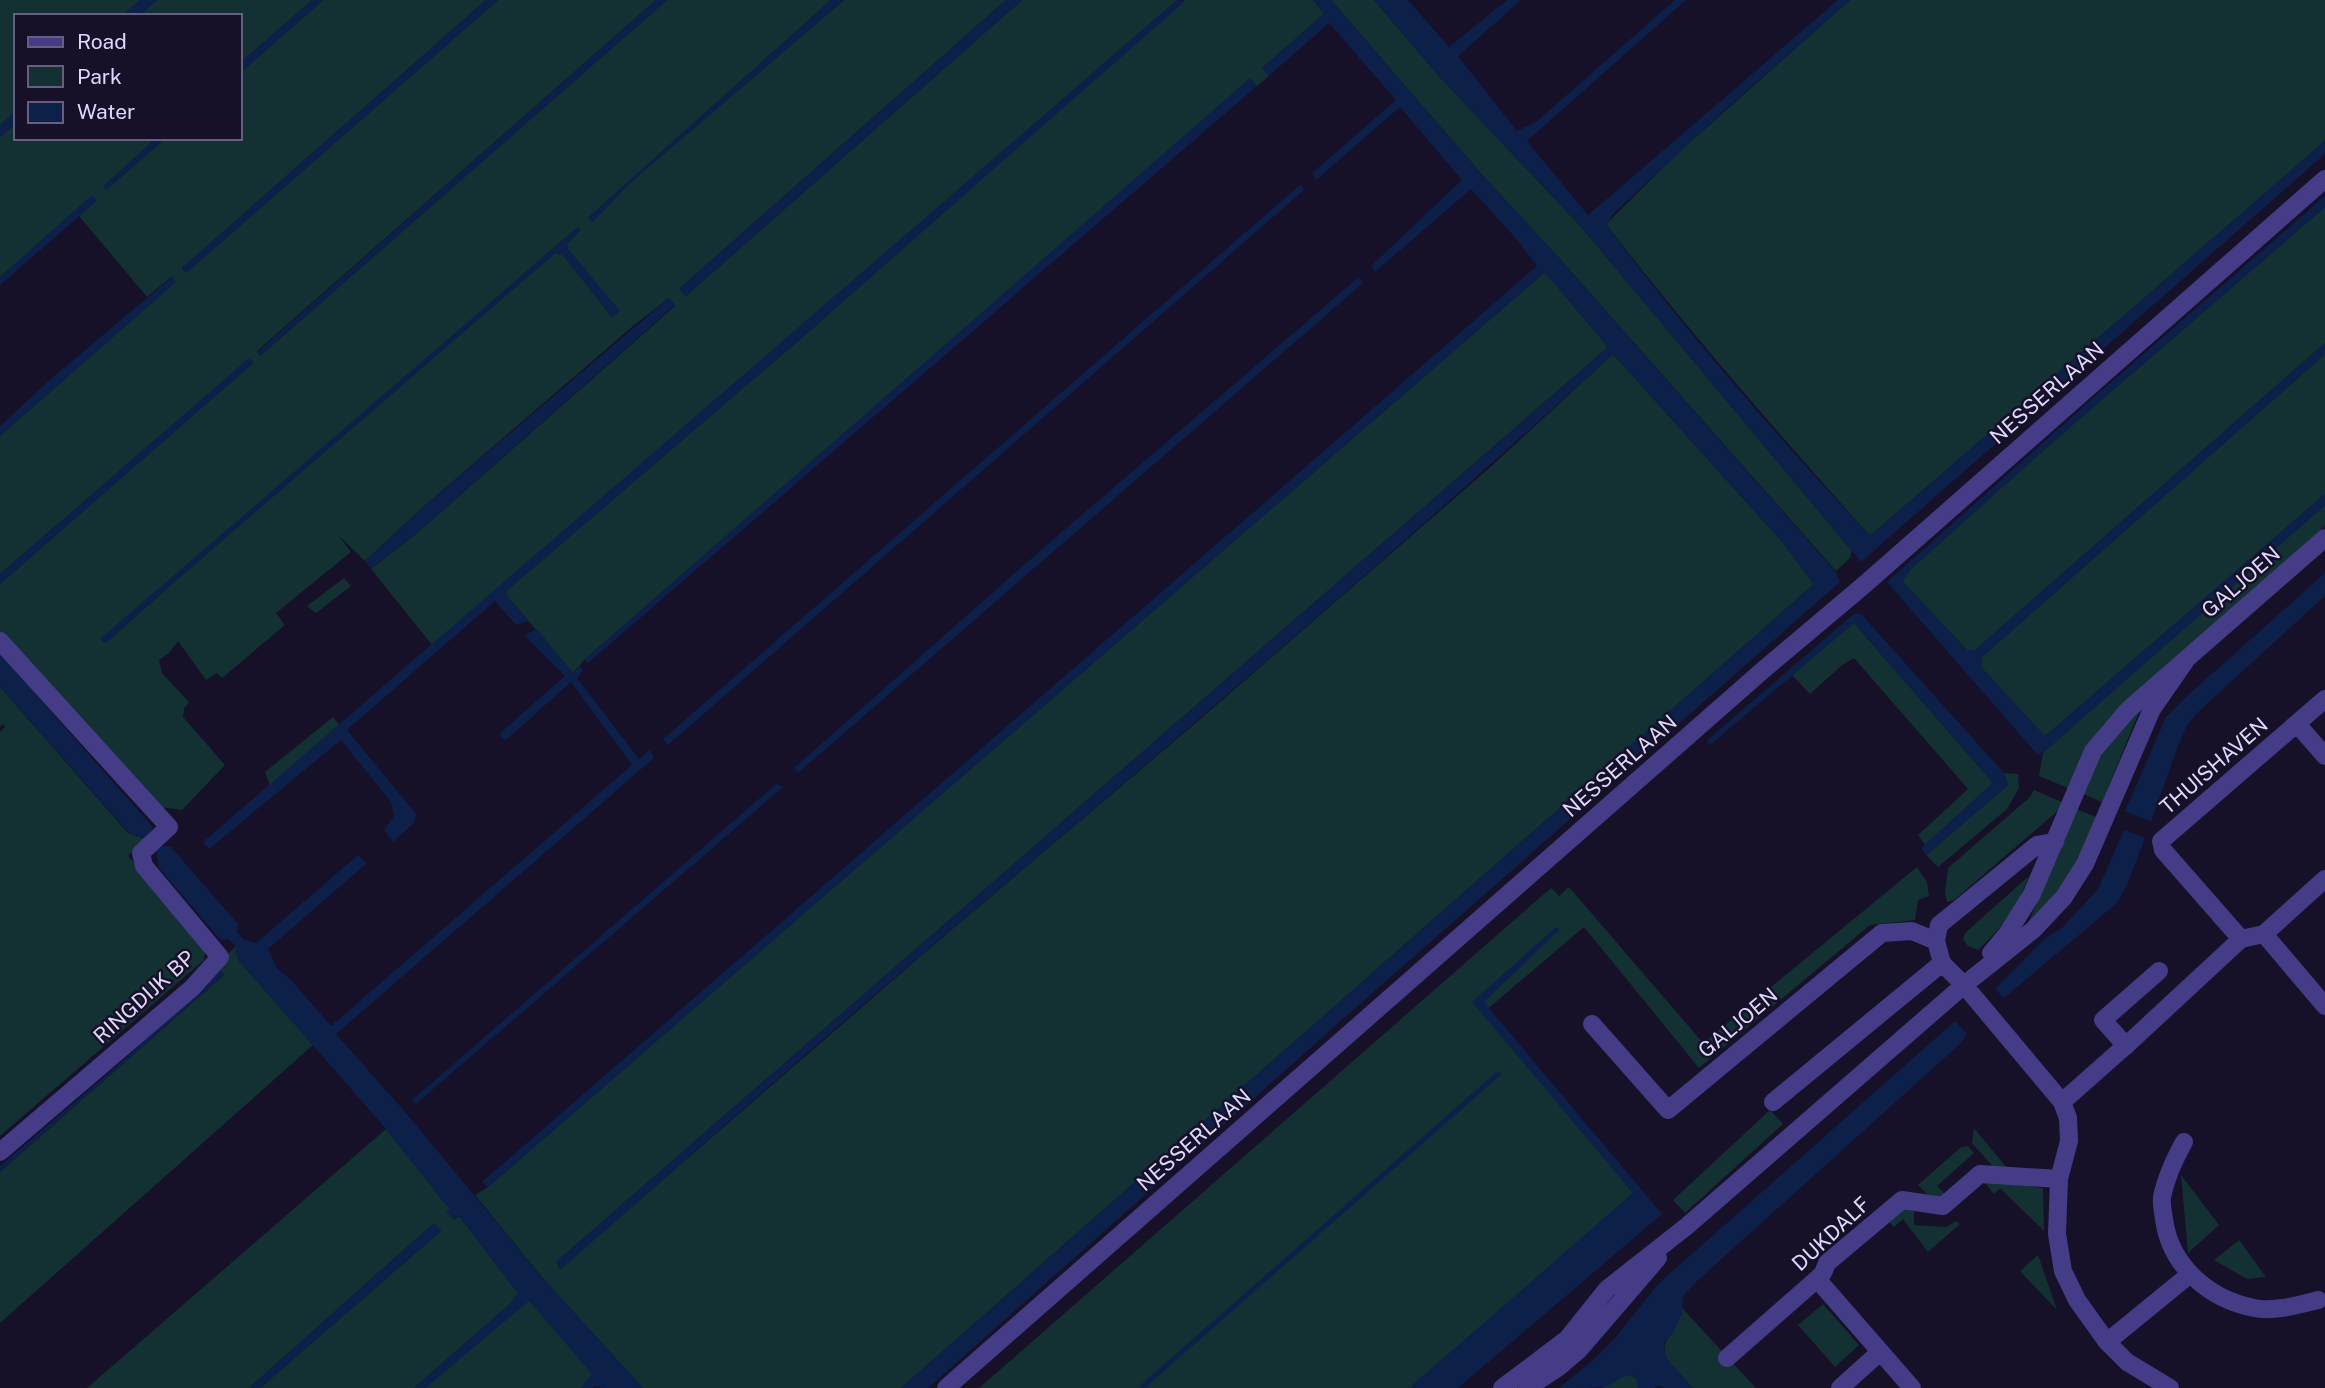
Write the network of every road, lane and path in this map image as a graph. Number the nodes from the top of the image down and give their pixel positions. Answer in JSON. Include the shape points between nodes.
{"nodes":[{"id":1,"x":2325,"y":179,"type":"edge"},
{"id":2,"x":2325,"y":538,"type":"edge"},
{"id":3,"x":0,"y":641,"type":"edge"},
{"id":4,"x":2186,"y":660,"type":"junction"},
{"id":5,"x":2325,"y":699,"type":"edge"},
{"id":6,"x":2297,"y":724,"type":"junction"},
{"id":7,"x":2325,"y":756,"type":"edge"},
{"id":8,"x":2056,"y":842,"type":"junction"},
{"id":9,"x":2325,"y":879,"type":"edge"},
{"id":10,"x":2264,"y":934,"type":"junction"},
{"id":11,"x":2241,"y":939,"type":"junction"},
{"id":12,"x":1936,"y":941,"type":"junction"},
{"id":13,"x":1942,"y":963,"type":"junction"},
{"id":14,"x":2158,"y":971,"type":"dead end"},
{"id":15,"x":1964,"y":985,"type":"junction"},
{"id":16,"x":2325,"y":1006,"type":"edge"},
{"id":17,"x":1592,"y":1024,"type":"dead end"},
{"id":18,"x":2129,"y":1044,"type":"junction"},
{"id":19,"x":1773,"y":1102,"type":"dead end"},
{"id":20,"x":2062,"y":1102,"type":"junction"},
{"id":21,"x":2184,"y":1142,"type":"dead end"},
{"id":22,"x":0,"y":1152,"type":"edge"},
{"id":23,"x":2059,"y":1179,"type":"junction"},
{"id":24,"x":1687,"y":1226,"type":"junction"},
{"id":25,"x":2189,"y":1275,"type":"junction"},
{"id":26,"x":1816,"y":1279,"type":"junction"},
{"id":27,"x":2318,"y":1300,"type":"dead end"},
{"id":28,"x":2107,"y":1342,"type":"junction"},
{"id":29,"x":1880,"y":1352,"type":"junction"},
{"id":30,"x":1727,"y":1358,"type":"dead end"},
{"id":31,"x":946,"y":1388,"type":"edge"},
{"id":32,"x":1502,"y":1388,"type":"edge"},
{"id":33,"x":1527,"y":1388,"type":"edge"},
{"id":34,"x":1840,"y":1388,"type":"edge"},
{"id":35,"x":1912,"y":1388,"type":"edge"},
{"id":36,"x":2169,"y":1388,"type":"edge"}],
"edges":[{"from":1,"to":31,"type":"street","name":"NESSERLAAN"},
{"from":2,"to":4,"type":"street","name":"GALJOEN"},
{"from":3,"to":22,"type":"street","name":"RINGDIJK BP","via":[[169,827],[141,853],[144,866],[220,957],[192,988]]},
{"from":4,"to":8,"type":"street","name":"GALJOEN","via":[[2127,710],[2093,751]]},
{"from":4,"to":15,"type":"street","name":"GALJOEN","via":[[2152,709],[2085,864],[2064,897],[2033,930]]},
{"from":5,"to":6,"type":"street","name":"THUISHAVEN"},
{"from":6,"to":7,"type":"street","name":"THUISHAVEN"},
{"from":6,"to":11,"type":"street","name":"THUISHAVEN","via":[[2161,841],[2162,850]]},
{"from":8,"to":12,"type":"street","via":[[2037,845],[1939,925]]},
{"from":8,"to":15,"type":"street","name":"GALJOEN","via":[[2007,934]]},
{"from":9,"to":10,"type":"street"},
{"from":10,"to":11,"type":"street"},
{"from":10,"to":16,"type":"street"},
{"from":11,"to":18,"type":"street"},
{"from":12,"to":13,"type":"street"},
{"from":12,"to":17,"type":"street","name":"GALJOEN","via":[[1912,931],[1882,933],[1668,1110]]},
{"from":13,"to":15,"type":"street"},
{"from":13,"to":19,"type":"street"},
{"from":14,"to":18,"type":"street","via":[[2103,1020]]},
{"from":15,"to":20,"type":"street"},
{"from":15,"to":24,"type":"street","name":"GALJOEN"},
{"from":18,"to":20,"type":"street"},
{"from":20,"to":23,"type":"street","via":[[2070,1128]]},
{"from":21,"to":25,"type":"street","via":[[2172,1162],[2161,1200],[2172,1250]]},
{"from":23,"to":26,"type":"street","name":"DUKDALF","via":[[1980,1174],[1943,1206],[1902,1200],[1827,1263]]},
{"from":23,"to":28,"type":"street","via":[[2057,1216],[2063,1271]]},
{"from":24,"to":32,"type":"street","name":"GALJOEN","via":[[1607,1289],[1567,1339]]},
{"from":24,"to":33,"type":"street","name":"GALJOEN","via":[[1579,1350]]},
{"from":25,"to":27,"type":"street","via":[[2223,1297],[2256,1308]]},
{"from":25,"to":28,"type":"street"},
{"from":26,"to":29,"type":"street"},
{"from":26,"to":30,"type":"street","name":"DUKDALF"},
{"from":28,"to":36,"type":"street","via":[[2127,1362]]},
{"from":29,"to":34,"type":"street"},
{"from":29,"to":35,"type":"street"}]}
